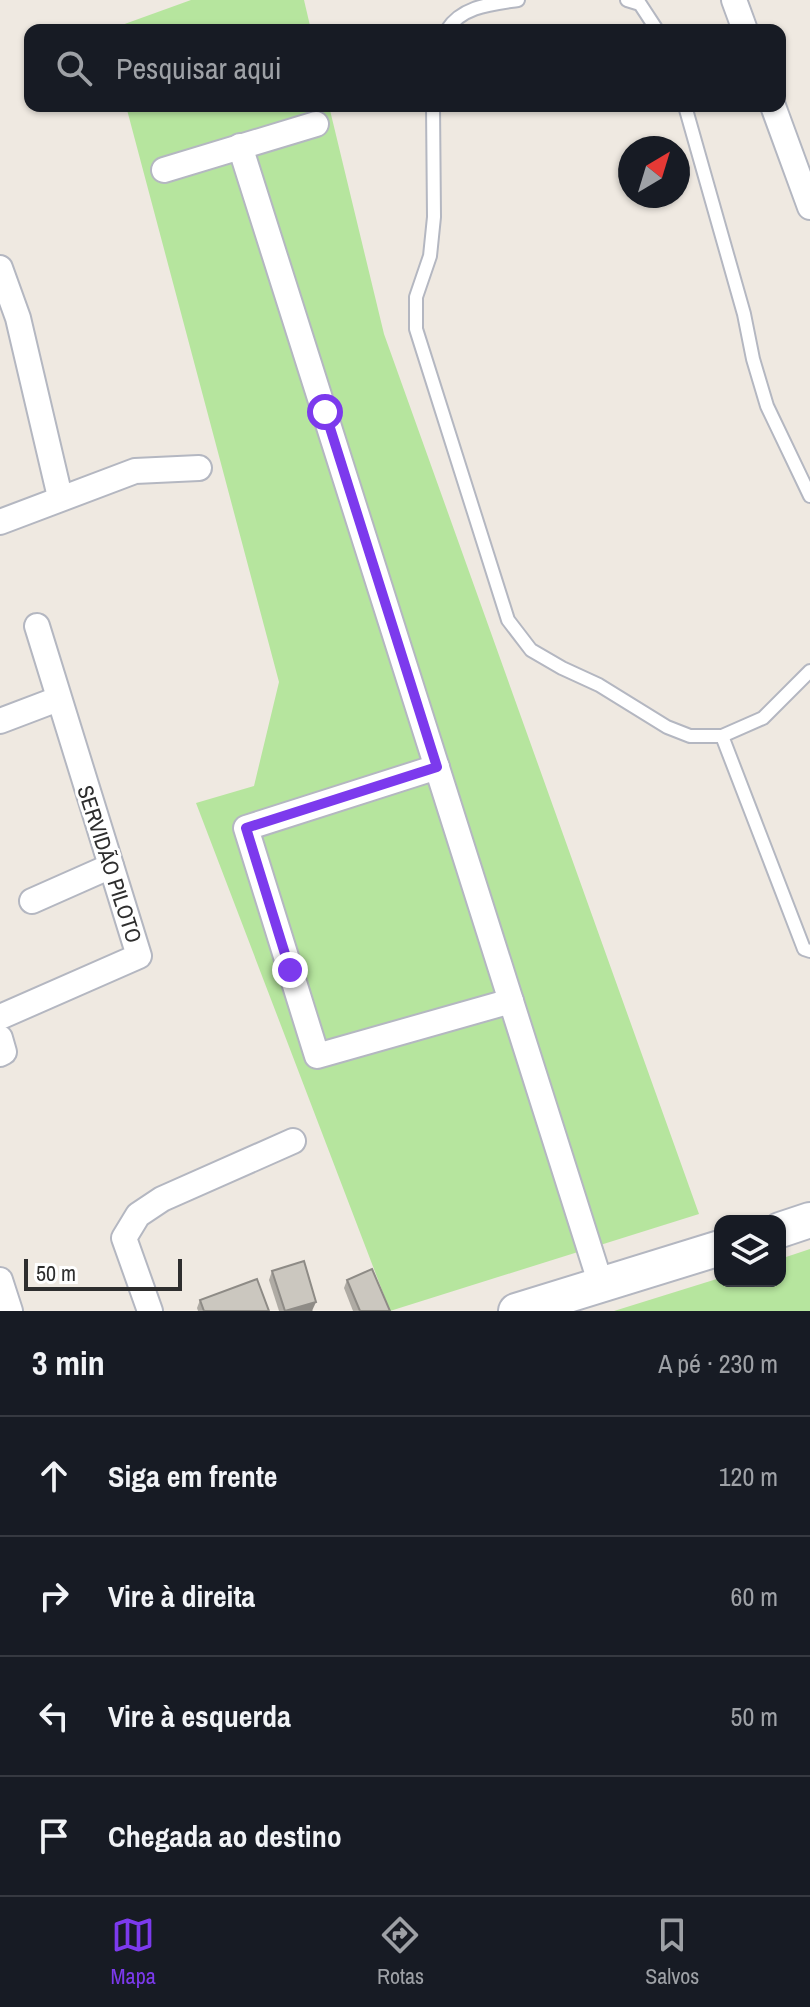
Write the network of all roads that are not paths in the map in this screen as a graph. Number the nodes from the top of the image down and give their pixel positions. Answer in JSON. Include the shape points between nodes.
{"nodes":[{"id":1,"x":518,"y":0,"type":"edge"},
{"id":2,"x":627,"y":0,"type":"edge"},
{"id":3,"x":734,"y":0,"type":"edge"},
{"id":4,"x":450,"y":24,"type":"edge"},
{"id":5,"x":653,"y":24,"type":"edge"},
{"id":6,"x":743,"y":24,"type":"edge"},
{"id":7,"x":433,"y":112,"type":"edge"},
{"id":8,"x":687,"y":112,"type":"edge"},
{"id":9,"x":775,"y":112,"type":"edge"},
{"id":10,"x":316,"y":124,"type":"dead end"},
{"id":11,"x":240,"y":146,"type":"junction"},
{"id":12,"x":164,"y":170,"type":"dead end"},
{"id":13,"x":810,"y":207,"type":"edge"},
{"id":14,"x":0,"y":268,"type":"edge"},
{"id":15,"x":199,"y":468,"type":"dead end"},
{"id":16,"x":810,"y":496,"type":"edge"},
{"id":17,"x":60,"y":497,"type":"junction"},
{"id":18,"x":0,"y":522,"type":"edge"},
{"id":19,"x":37,"y":626,"type":"dead end"},
{"id":20,"x":810,"y":671,"type":"edge"},
{"id":21,"x":58,"y":699,"type":"junction"},
{"id":22,"x":0,"y":721,"type":"edge"},
{"id":23,"x":722,"y":736,"type":"junction"},
{"id":24,"x":437,"y":767,"type":"junction"},
{"id":25,"x":111,"y":866,"type":"junction"},
{"id":26,"x":32,"y":901,"type":"dead end"},
{"id":27,"x":810,"y":951,"type":"edge"},
{"id":28,"x":511,"y":1001,"type":"junction"},
{"id":29,"x":0,"y":1017,"type":"edge"},
{"id":30,"x":0,"y":1038,"type":"edge"},
{"id":31,"x":0,"y":1054,"type":"edge"},
{"id":32,"x":293,"y":1141,"type":"dead end"},
{"id":33,"x":810,"y":1220,"type":"edge"},
{"id":34,"x":786,"y":1228,"type":"edge"},
{"id":35,"x":714,"y":1250,"type":"edge"},
{"id":36,"x":0,"y":1280,"type":"edge"},
{"id":37,"x":601,"y":1285,"type":"junction"},
{"id":38,"x":10,"y":1311,"type":"edge"},
{"id":39,"x":150,"y":1311,"type":"edge"},
{"id":40,"x":516,"y":1311,"type":"edge"}],
"edges":[{"from":1,"to":4,"type":"lane","via":[[475,7]]},
{"from":2,"to":5,"type":"lane","via":[[640,4]]},
{"from":3,"to":6,"type":"street"},
{"from":7,"to":23,"type":"lane","via":[[434,217],[430,256],[416,297],[416,329],[508,620],[531,650],[667,727],[690,736]]},
{"from":8,"to":16,"type":"lane","via":[[767,406]]},
{"from":9,"to":13,"type":"street"},
{"from":10,"to":11,"type":"street"},
{"from":11,"to":12,"type":"street"},
{"from":11,"to":24,"type":"street"},
{"from":14,"to":17,"type":"street","via":[[18,318]]},
{"from":15,"to":17,"type":"street","via":[[135,471]]},
{"from":17,"to":18,"type":"street"},
{"from":19,"to":21,"type":"street","name":"SERVIDÃO PILOTO"},
{"from":20,"to":23,"type":"lane","via":[[763,718]]},
{"from":21,"to":22,"type":"street"},
{"from":21,"to":25,"type":"street","name":"SERVIDÃO PILOTO"},
{"from":23,"to":27,"type":"lane","via":[[804,949]]},
{"from":24,"to":28,"type":"street"},
{"from":24,"to":28,"type":"street","via":[[246,828],[317,1056]]},
{"from":25,"to":26,"type":"street"},
{"from":25,"to":29,"type":"street","name":"SERVIDÃO PILOTO","via":[[139,956]]},
{"from":28,"to":37,"type":"street"},
{"from":30,"to":31,"type":"street"},
{"from":32,"to":39,"type":"street","via":[[162,1199],[138,1215],[124,1238]]},
{"from":33,"to":34,"type":"main road"},
{"from":35,"to":37,"type":"main road"},
{"from":36,"to":38,"type":"street"},
{"from":37,"to":40,"type":"main road"}]}
